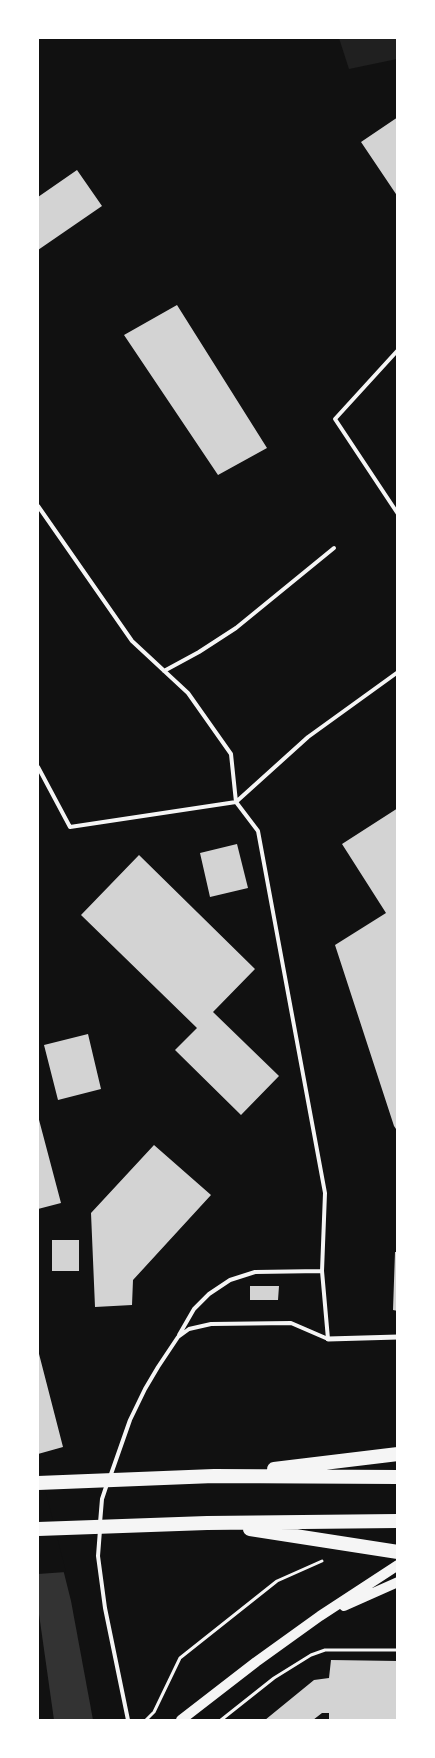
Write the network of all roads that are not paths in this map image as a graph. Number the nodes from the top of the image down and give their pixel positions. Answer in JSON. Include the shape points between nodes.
{"nodes":[{"id":1,"x":398,"y":350,"type":"edge"},
{"id":2,"x":38,"y":506,"type":"edge"},
{"id":3,"x":398,"y":514,"type":"edge"},
{"id":4,"x":334,"y":548,"type":"dead end"},
{"id":5,"x":164,"y":671,"type":"junction"},
{"id":6,"x":398,"y":672,"type":"edge"},
{"id":7,"x":38,"y":767,"type":"edge"},
{"id":8,"x":236,"y":802,"type":"junction"},
{"id":9,"x":322,"y":1271,"type":"junction"},
{"id":10,"x":178,"y":1337,"type":"junction"},
{"id":11,"x":398,"y":1337,"type":"edge"},
{"id":12,"x":328,"y":1340,"type":"junction"},
{"id":13,"x":398,"y":1454,"type":"edge"},
{"id":14,"x":214,"y":1476,"type":"junction"},
{"id":15,"x":398,"y":1477,"type":"edge"},
{"id":16,"x":38,"y":1483,"type":"edge"},
{"id":17,"x":398,"y":1521,"type":"edge"},
{"id":18,"x":207,"y":1522,"type":"junction"},
{"id":19,"x":38,"y":1529,"type":"edge"},
{"id":20,"x":398,"y":1552,"type":"edge"},
{"id":21,"x":398,"y":1565,"type":"edge"},
{"id":22,"x":398,"y":1582,"type":"edge"},
{"id":23,"x":320,"y":1616,"type":"junction"},
{"id":24,"x":128,"y":1720,"type":"edge"},
{"id":25,"x":181,"y":1720,"type":"edge"}],
"edges":[{"from":1,"to":3,"type":"lane","via":[[335,420]]},
{"from":2,"to":5,"type":"lane","via":[[132,641]]},
{"from":4,"to":5,"type":"lane","via":[[236,628]]},
{"from":5,"to":8,"type":"lane","via":[[188,694],[231,754]]},
{"from":6,"to":8,"type":"lane","via":[[308,737]]},
{"from":7,"to":8,"type":"lane","via":[[70,827]]},
{"from":8,"to":9,"type":"lane","via":[[258,831],[314,1132],[325,1193]]},
{"from":9,"to":10,"type":"lane","via":[[255,1272],[230,1280],[194,1309]]},
{"from":9,"to":12,"type":"lane"},
{"from":10,"to":12,"type":"lane","via":[[189,1329],[211,1324],[291,1323]]},
{"from":10,"to":24,"type":"lane","via":[[130,1420],[102,1499],[98,1556]]},
{"from":11,"to":12,"type":"street"},
{"from":13,"to":14,"type":"highway"},
{"from":14,"to":15,"type":"highway"},
{"from":14,"to":16,"type":"highway"},
{"from":17,"to":18,"type":"highway"},
{"from":18,"to":19,"type":"highway"},
{"from":18,"to":20,"type":"highway"},
{"from":21,"to":23,"type":"main road"},
{"from":22,"to":23,"type":"main road"},
{"from":23,"to":25,"type":"main road"}]}
